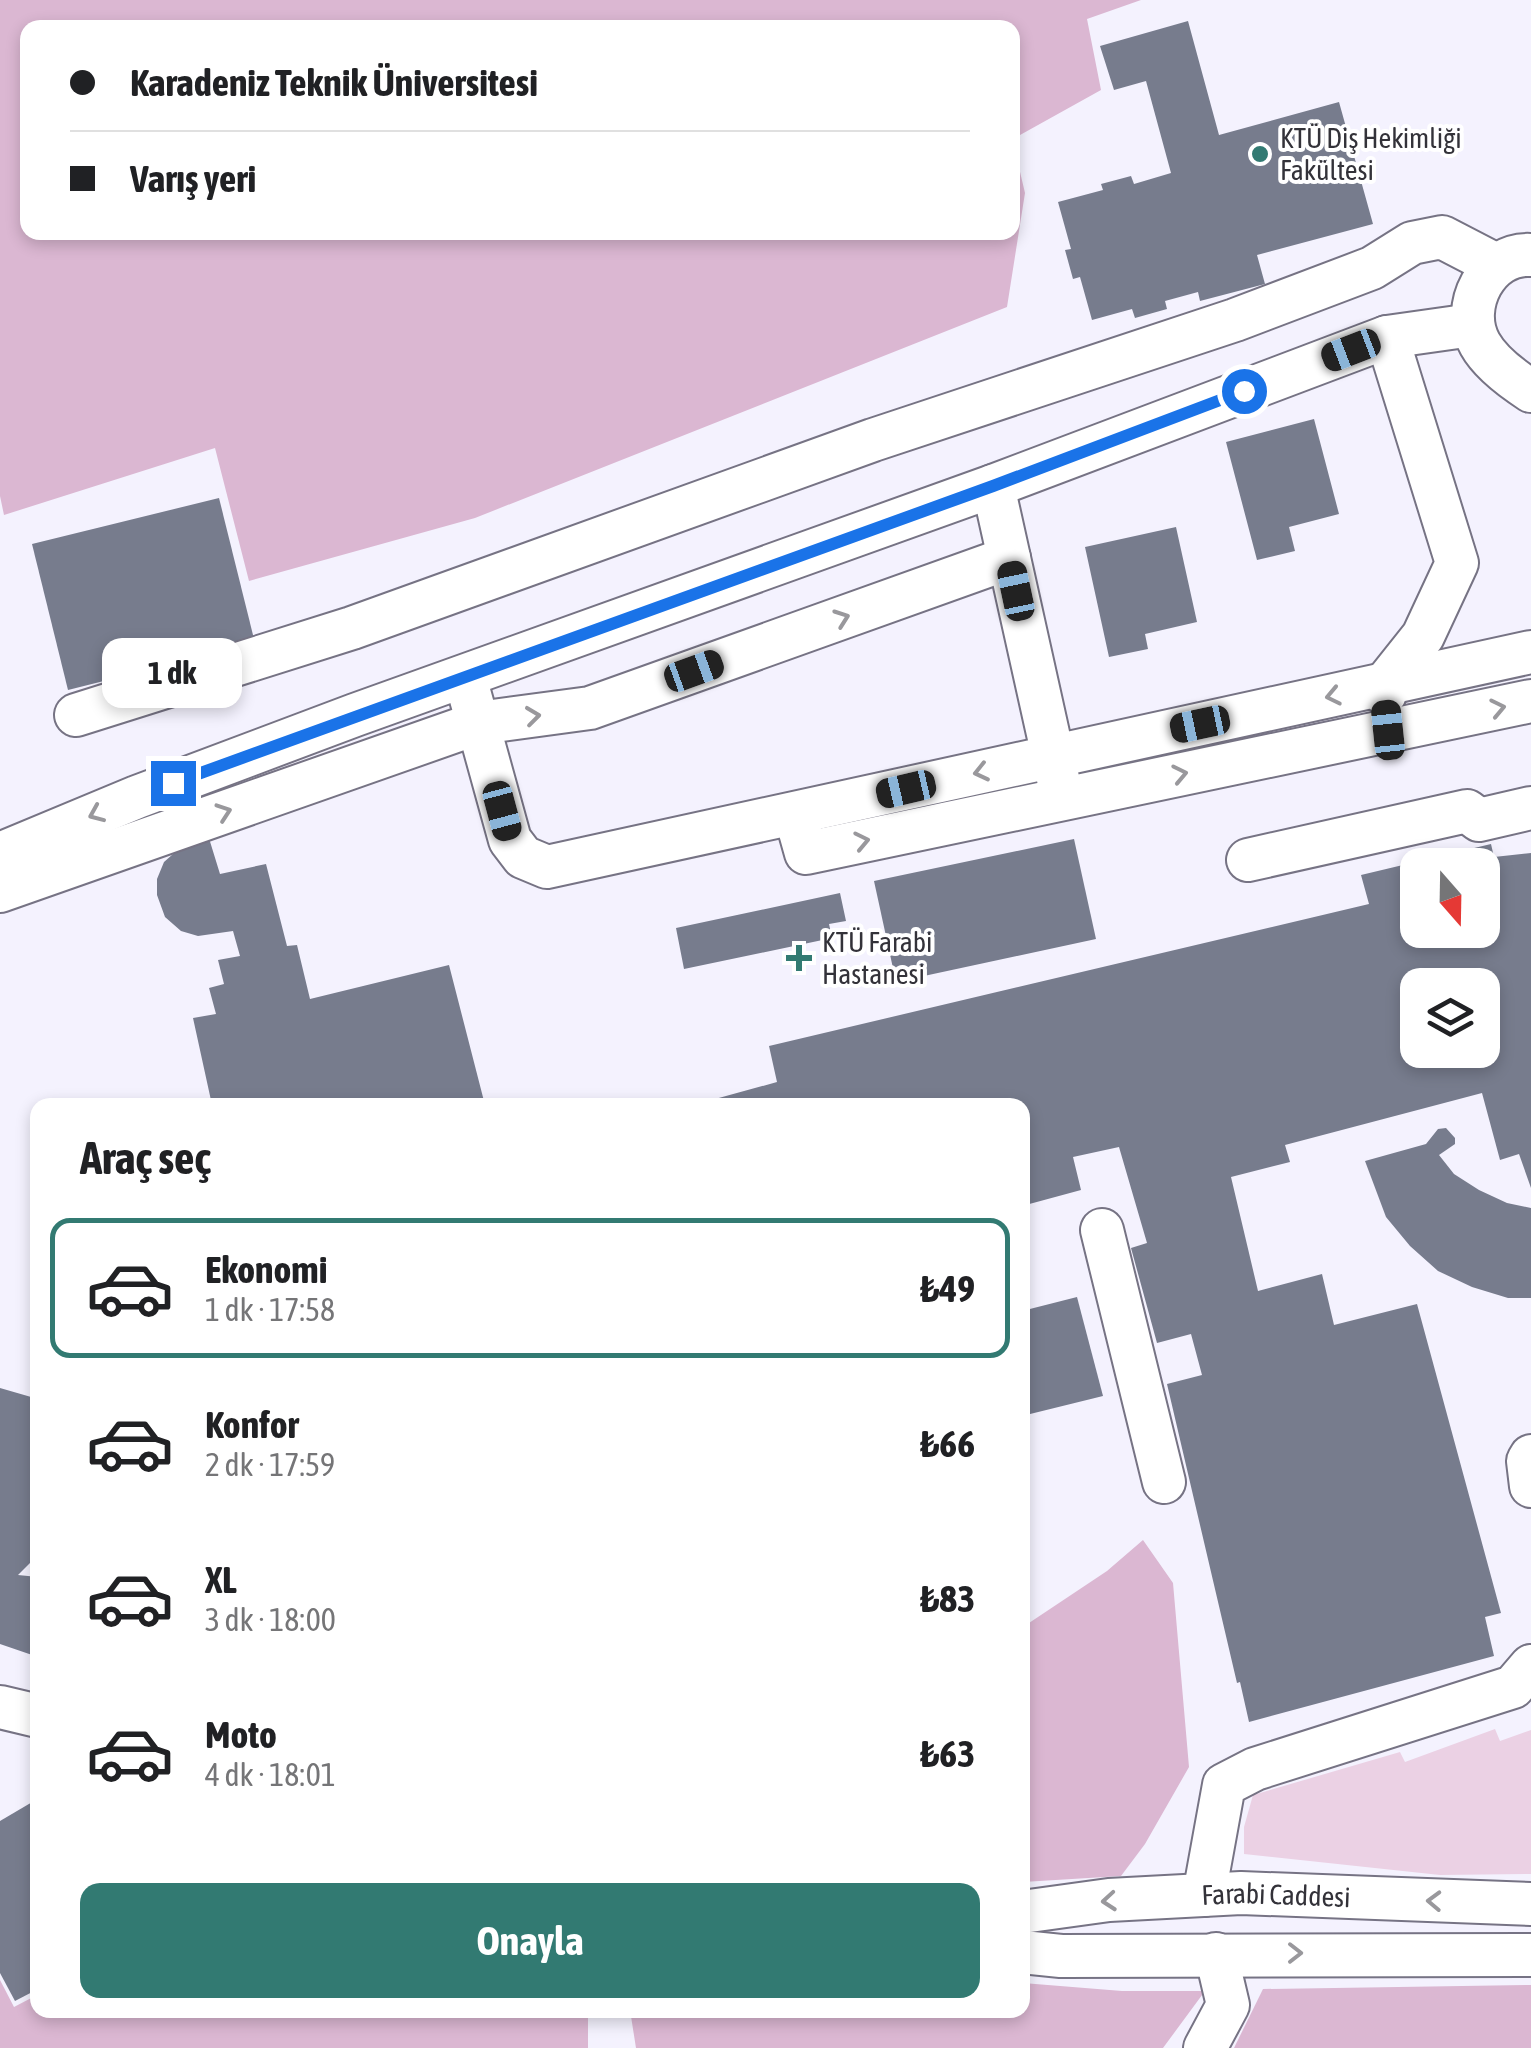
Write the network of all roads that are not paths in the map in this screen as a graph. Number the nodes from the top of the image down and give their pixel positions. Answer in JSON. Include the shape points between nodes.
{"nodes":[{"id":1,"x":1513,"y":260,"type":"edge"},
{"id":2,"x":1387,"y":337,"type":"junction"},
{"id":3,"x":1513,"y":371,"type":"edge"},
{"id":4,"x":993,"y":486,"type":"junction"},
{"id":5,"x":1008,"y":558,"type":"junction"},
{"id":6,"x":1531,"y":652,"type":"edge"},
{"id":7,"x":465,"y":677,"type":"junction"},
{"id":8,"x":1384,"y":685,"type":"junction"},
{"id":9,"x":1531,"y":701,"type":"edge"},
{"id":10,"x":76,"y":715,"type":"dead end"},
{"id":11,"x":478,"y":723,"type":"junction"},
{"id":12,"x":1388,"y":730,"type":"junction"},
{"id":13,"x":1052,"y":756,"type":"junction"},
{"id":14,"x":1531,"y":784,"type":"edge"},
{"id":15,"x":1062,"y":798,"type":"junction"},
{"id":16,"x":1531,"y":808,"type":"edge"},
{"id":17,"x":1467,"y":811,"type":"junction"},
{"id":18,"x":795,"y":814,"type":"junction"},
{"id":19,"x":0,"y":854,"type":"edge"},
{"id":20,"x":1248,"y":860,"type":"dead end"},
{"id":21,"x":0,"y":891,"type":"edge"},
{"id":22,"x":1102,"y":1230,"type":"dead end"},
{"id":23,"x":1531,"y":1456,"type":"edge"},
{"id":24,"x":1164,"y":1482,"type":"dead end"},
{"id":25,"x":1531,"y":1486,"type":"edge"},
{"id":26,"x":1531,"y":1666,"type":"edge"},
{"id":27,"x":0,"y":1707,"type":"edge"},
{"id":28,"x":30,"y":1714,"type":"edge"},
{"id":29,"x":1203,"y":1895,"type":"junction"},
{"id":30,"x":1531,"y":1904,"type":"edge"},
{"id":31,"x":1030,"y":1911,"type":"edge"},
{"id":32,"x":1030,"y":1953,"type":"edge"},
{"id":33,"x":1230,"y":1954,"type":"junction"},
{"id":34,"x":1531,"y":1955,"type":"edge"},
{"id":35,"x":1160,"y":1956,"type":"junction"},
{"id":36,"x":1205,"y":2048,"type":"edge"}],
"edges":[{"from":1,"to":3,"type":"street","via":[[1478,286]]},
{"from":1,"to":10,"type":"street","via":[[1442,237],[1412,243],[1372,268],[1235,320],[873,440],[334,634]]},
{"from":2,"to":3,"type":"street"},
{"from":2,"to":4,"type":"street"},
{"from":2,"to":8,"type":"street","via":[[1457,562],[1424,636]]},
{"from":4,"to":5,"type":"street"},
{"from":4,"to":7,"type":"street"},
{"from":11,"to":5,"type":"street","one_way":true,"via":[[590,708]]},
{"from":5,"to":13,"type":"street"},
{"from":6,"to":8,"type":"street"},
{"from":7,"to":11,"type":"street"},
{"from":7,"to":19,"type":"street","one_way":true,"via":[[137,796]]},
{"from":8,"to":12,"type":"street"},
{"from":8,"to":13,"type":"street","one_way":true},
{"from":12,"to":9,"type":"street","one_way":true},
{"from":11,"to":18,"type":"street","via":[[510,840],[524,858],[547,867]]},
{"from":21,"to":11,"type":"street","one_way":true},
{"from":15,"to":12,"type":"street","one_way":true},
{"from":13,"to":15,"type":"street"},
{"from":13,"to":18,"type":"street","one_way":true},
{"from":14,"to":17,"type":"street","via":[[1473,798]]},
{"from":18,"to":15,"type":"street","one_way":true,"via":[[806,853]]},
{"from":16,"to":17,"type":"street","via":[[1479,820]]},
{"from":17,"to":20,"type":"street"},
{"from":22,"to":24,"type":"street"},
{"from":23,"to":25,"type":"street"},
{"from":26,"to":29,"type":"street","via":[[1513,1687],[1255,1769],[1224,1785]]},
{"from":27,"to":28,"type":"street"},
{"from":30,"to":29,"type":"street","name":"Farabi Caddesi","one_way":true},
{"from":29,"to":31,"type":"street","name":"Farabi Caddesi","one_way":true},
{"from":29,"to":33,"type":"street"},
{"from":29,"to":35,"type":"street"},
{"from":32,"to":35,"type":"street","name":"Farabi Caddesi"},
{"from":33,"to":34,"type":"street","name":"Farabi Caddesi","one_way":true},
{"from":33,"to":35,"type":"street","name":"Farabi Caddesi"},
{"from":33,"to":36,"type":"street","via":[[1228,2005]]}]}
